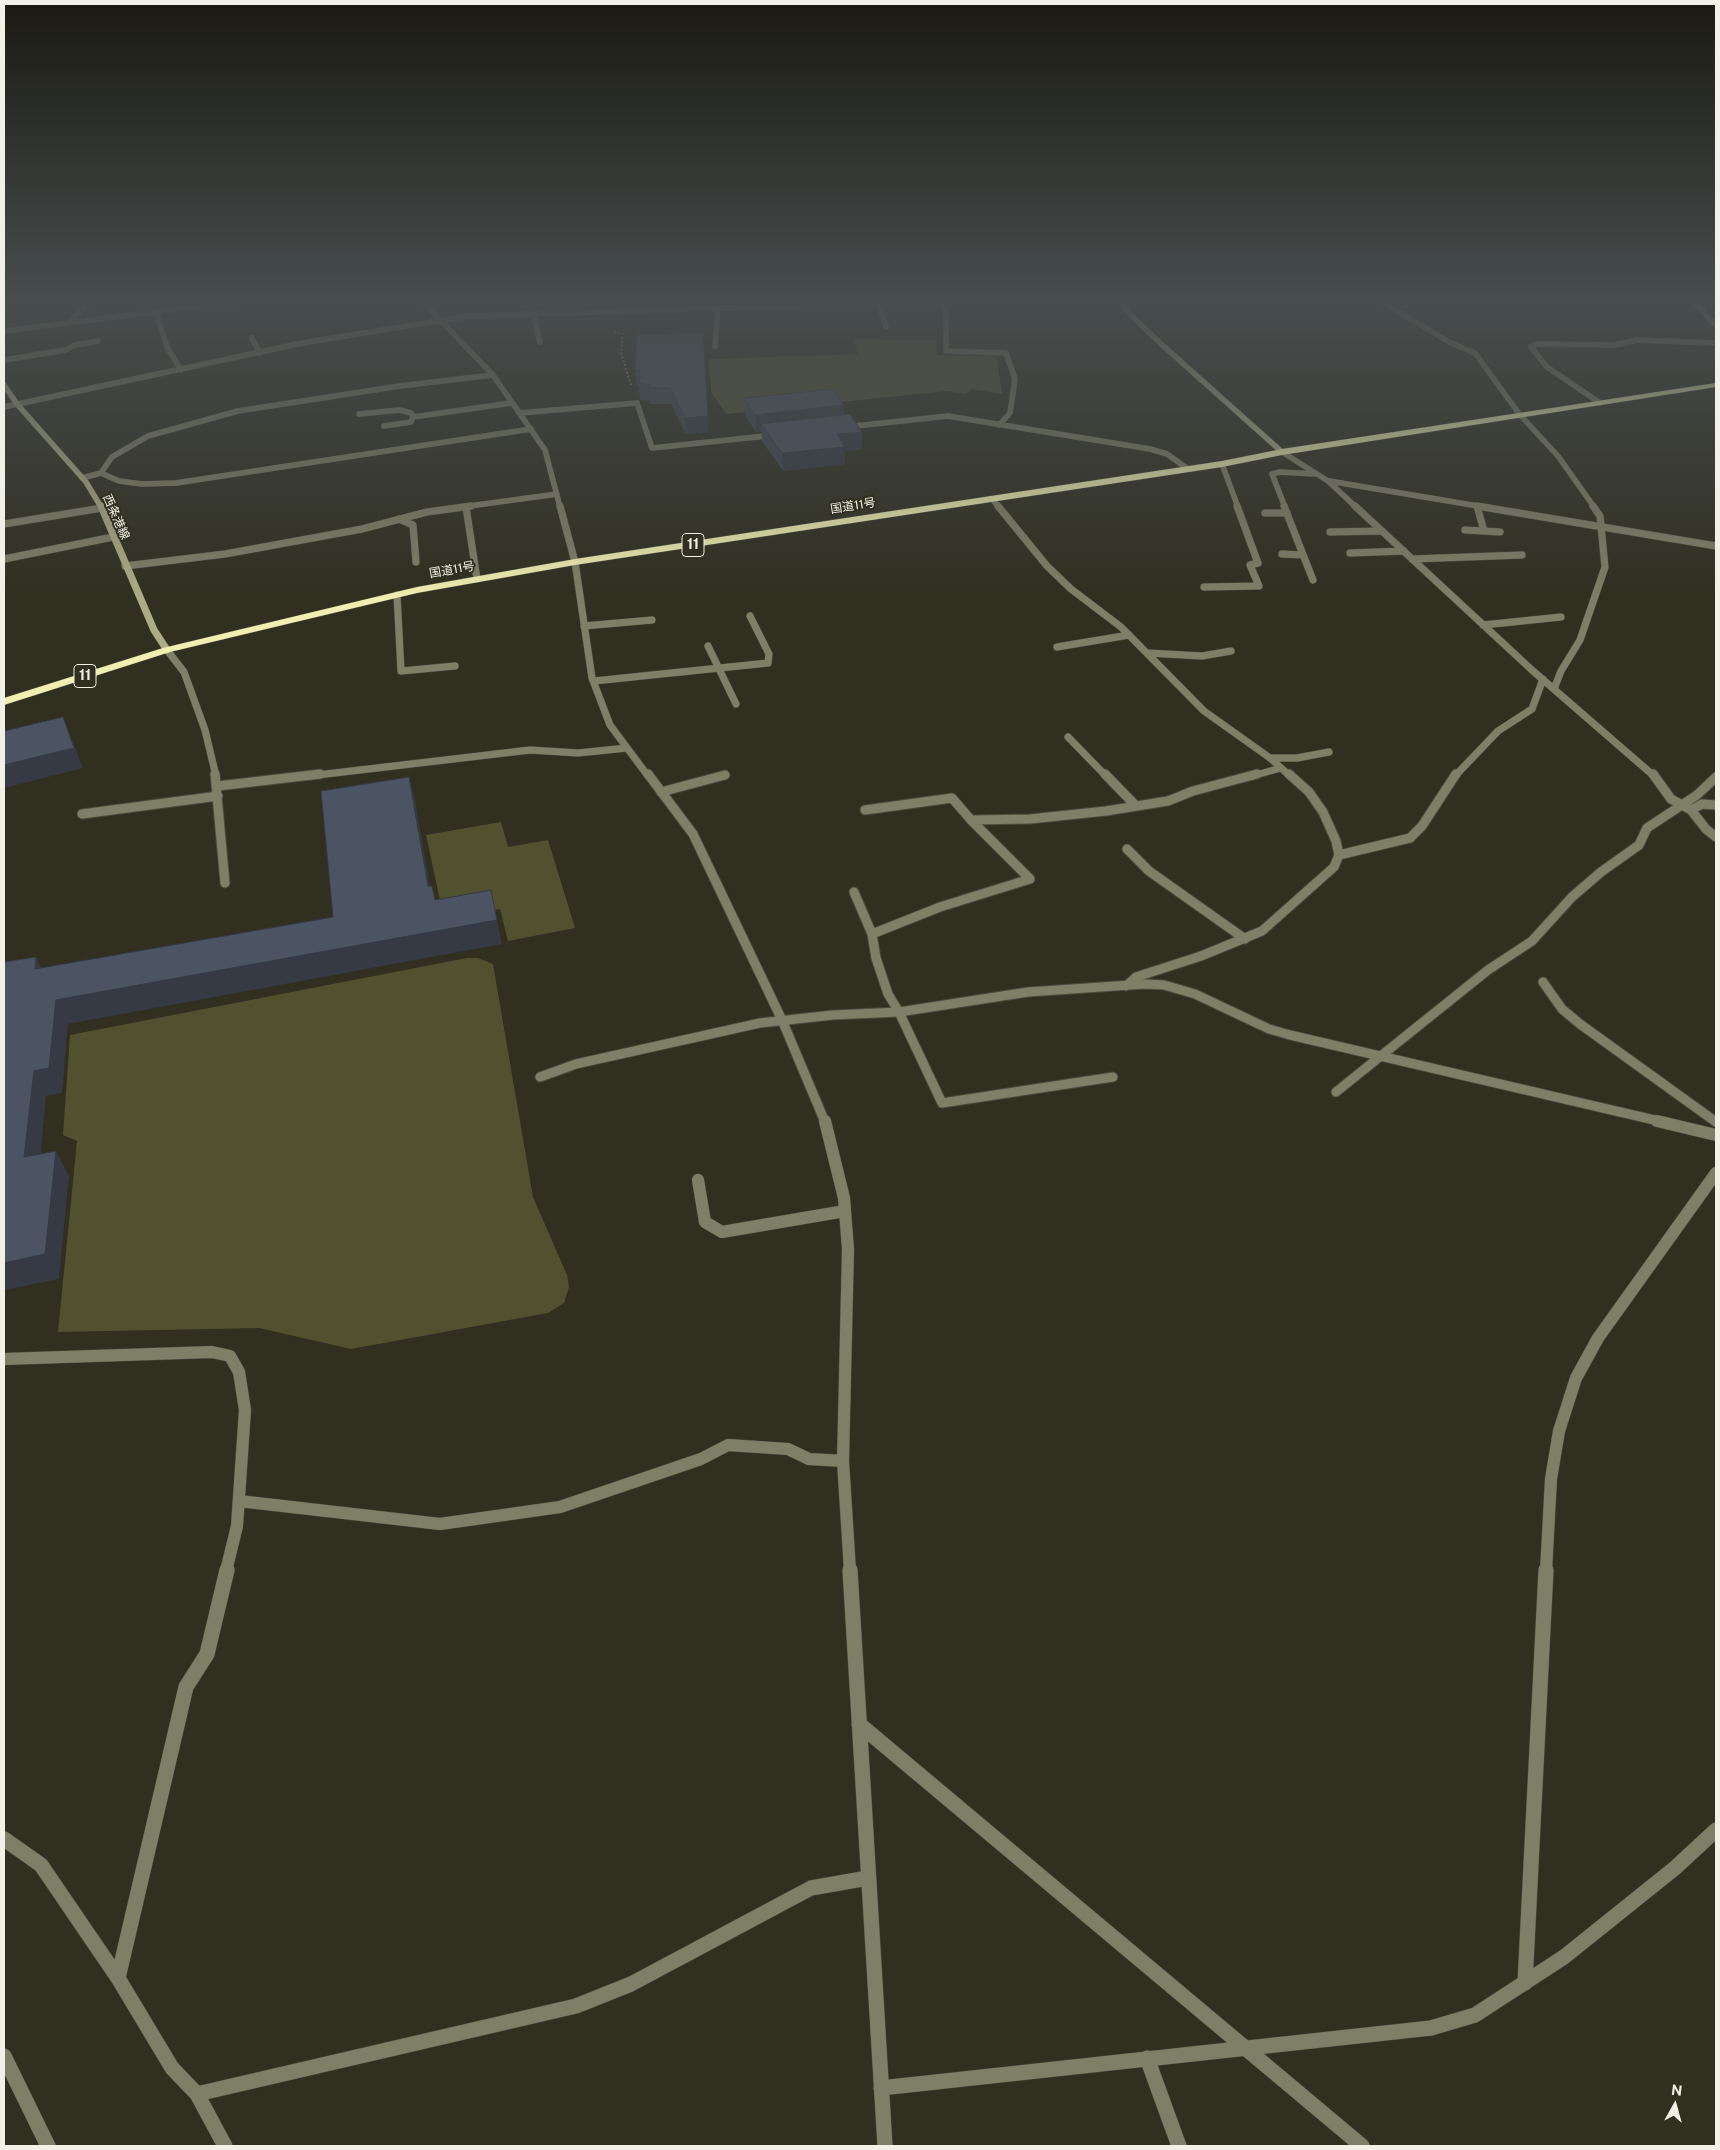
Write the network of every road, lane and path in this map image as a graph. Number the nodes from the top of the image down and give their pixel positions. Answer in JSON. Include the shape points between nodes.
{"nodes":[{"id":1,"x":14,"y":399,"type":"edge"},
{"id":2,"x":40,"y":399,"type":"edge"},
{"id":3,"x":314,"y":399,"type":"edge"},
{"id":4,"x":509,"y":399,"type":"edge"},
{"id":5,"x":635,"y":399,"type":"edge"},
{"id":6,"x":1012,"y":399,"type":"edge"},
{"id":7,"x":1221,"y":399,"type":"edge"},
{"id":8,"x":1508,"y":399,"type":"edge"},
{"id":9,"x":1595,"y":399,"type":"edge"},
{"id":10,"x":1624,"y":399,"type":"edge"},
{"id":11,"x":511,"y":403,"type":"junction"},
{"id":12,"x":636,"y":403,"type":"junction"},
{"id":13,"x":1600,"y":403,"type":"junction"},
{"id":14,"x":17,"y":404,"type":"junction"},
{"id":15,"x":4,"y":407,"type":"edge"},
{"id":16,"x":519,"y":413,"type":"junction"},
{"id":17,"x":359,"y":414,"type":"dead end"},
{"id":18,"x":1520,"y":415,"type":"junction"},
{"id":19,"x":413,"y":417,"type":"junction"},
{"id":20,"x":999,"y":425,"type":"junction"},
{"id":21,"x":384,"y":426,"type":"dead end"},
{"id":22,"x":839,"y":428,"type":"edge"},
{"id":23,"x":531,"y":430,"type":"junction"},
{"id":24,"x":780,"y":434,"type":"edge"},
{"id":25,"x":1282,"y":452,"type":"junction"},
{"id":26,"x":1222,"y":464,"type":"junction"},
{"id":27,"x":1188,"y":469,"type":"junction"},
{"id":28,"x":101,"y":473,"type":"junction"},
{"id":29,"x":1318,"y":474,"type":"junction"},
{"id":30,"x":82,"y":478,"type":"junction"},
{"id":31,"x":1328,"y":481,"type":"junction"},
{"id":32,"x":557,"y":494,"type":"junction"},
{"id":33,"x":992,"y":498,"type":"junction"},
{"id":34,"x":466,"y":506,"type":"junction"},
{"id":35,"x":1477,"y":506,"type":"junction"},
{"id":36,"x":102,"y":508,"type":"junction"},
{"id":37,"x":1265,"y":512,"type":"dead end"},
{"id":38,"x":1287,"y":513,"type":"junction"},
{"id":39,"x":399,"y":520,"type":"junction"},
{"id":40,"x":4,"y":524,"type":"edge"},
{"id":41,"x":1602,"y":527,"type":"junction"},
{"id":42,"x":1465,"y":530,"type":"dead end"},
{"id":43,"x":1382,"y":531,"type":"junction"},
{"id":44,"x":1484,"y":531,"type":"junction"},
{"id":45,"x":1330,"y":532,"type":"dead end"},
{"id":46,"x":1500,"y":532,"type":"dead end"},
{"id":47,"x":113,"y":537,"type":"junction"},
{"id":48,"x":1716,"y":546,"type":"edge"},
{"id":49,"x":1350,"y":552,"type":"dead end"},
{"id":50,"x":1404,"y":552,"type":"junction"},
{"id":51,"x":1282,"y":554,"type":"dead end"},
{"id":52,"x":1303,"y":555,"type":"junction"},
{"id":53,"x":1522,"y":555,"type":"dead end"},
{"id":54,"x":4,"y":559,"type":"edge"},
{"id":55,"x":1412,"y":559,"type":"junction"},
{"id":56,"x":416,"y":562,"type":"dead end"},
{"id":57,"x":575,"y":562,"type":"junction"},
{"id":58,"x":125,"y":566,"type":"junction"},
{"id":59,"x":477,"y":579,"type":"junction"},
{"id":60,"x":1313,"y":580,"type":"dead end"},
{"id":61,"x":1204,"y":587,"type":"dead end"},
{"id":62,"x":397,"y":595,"type":"junction"},
{"id":63,"x":750,"y":616,"type":"dead end"},
{"id":64,"x":1561,"y":616,"type":"dead end"},
{"id":65,"x":652,"y":620,"type":"dead end"},
{"id":66,"x":1483,"y":624,"type":"junction"},
{"id":67,"x":584,"y":626,"type":"junction"},
{"id":68,"x":1129,"y":635,"type":"junction"},
{"id":69,"x":708,"y":646,"type":"dead end"},
{"id":70,"x":1057,"y":647,"type":"dead end"},
{"id":71,"x":168,"y":650,"type":"junction"},
{"id":72,"x":1231,"y":651,"type":"dead end"},
{"id":73,"x":1148,"y":653,"type":"junction"},
{"id":74,"x":456,"y":666,"type":"dead end"},
{"id":75,"x":718,"y":668,"type":"junction"},
{"id":76,"x":1543,"y":679,"type":"junction"},
{"id":77,"x":594,"y":681,"type":"junction"},
{"id":78,"x":1554,"y":689,"type":"junction"},
{"id":79,"x":4,"y":702,"type":"edge"},
{"id":80,"x":736,"y":704,"type":"dead end"},
{"id":81,"x":1068,"y":737,"type":"dead end"},
{"id":82,"x":627,"y":748,"type":"junction"},
{"id":83,"x":1329,"y":752,"type":"dead end"},
{"id":84,"x":1270,"y":758,"type":"junction"},
{"id":85,"x":1281,"y":768,"type":"junction"},
{"id":86,"x":725,"y":775,"type":"dead end"},
{"id":87,"x":1716,"y":777,"type":"edge"},
{"id":88,"x":218,"y":786,"type":"junction"},
{"id":89,"x":661,"y":792,"type":"junction"},
{"id":90,"x":218,"y":796,"type":"junction"},
{"id":91,"x":1681,"y":804,"type":"junction"},
{"id":92,"x":1716,"y":805,"type":"edge"},
{"id":93,"x":1136,"y":806,"type":"junction"},
{"id":94,"x":865,"y":810,"type":"dead end"},
{"id":95,"x":1691,"y":810,"type":"junction"},
{"id":96,"x":82,"y":814,"type":"dead end"},
{"id":97,"x":971,"y":820,"type":"junction"},
{"id":98,"x":1716,"y":837,"type":"edge"},
{"id":99,"x":1127,"y":849,"type":"dead end"},
{"id":100,"x":1339,"y":855,"type":"junction"},
{"id":101,"x":225,"y":883,"type":"dead end"},
{"id":102,"x":854,"y":892,"type":"dead end"},
{"id":103,"x":872,"y":934,"type":"junction"},
{"id":104,"x":1245,"y":939,"type":"junction"},
{"id":105,"x":1542,"y":982,"type":"dead end"},
{"id":106,"x":1126,"y":986,"type":"junction"},
{"id":107,"x":899,"y":1012,"type":"junction"},
{"id":108,"x":782,"y":1020,"type":"junction"},
{"id":109,"x":1381,"y":1056,"type":"junction"},
{"id":110,"x":1113,"y":1077,"type":"dead end"},
{"id":111,"x":540,"y":1078,"type":"dead end"},
{"id":112,"x":1336,"y":1092,"type":"dead end"},
{"id":113,"x":1716,"y":1122,"type":"edge"},
{"id":114,"x":1716,"y":1134,"type":"edge"},
{"id":115,"x":1716,"y":1173,"type":"edge"},
{"id":116,"x":698,"y":1180,"type":"dead end"},
{"id":117,"x":845,"y":1211,"type":"junction"},
{"id":118,"x":4,"y":1359,"type":"edge"},
{"id":119,"x":843,"y":1461,"type":"junction"},
{"id":120,"x":239,"y":1501,"type":"junction"},
{"id":121,"x":859,"y":1724,"type":"junction"},
{"id":122,"x":1716,"y":1830,"type":"edge"},
{"id":123,"x":4,"y":1839,"type":"edge"},
{"id":124,"x":868,"y":1878,"type":"junction"},
{"id":125,"x":118,"y":1978,"type":"junction"},
{"id":126,"x":1525,"y":1983,"type":"junction"},
{"id":127,"x":1244,"y":2048,"type":"junction"},
{"id":128,"x":4,"y":2056,"type":"edge"},
{"id":129,"x":1147,"y":2058,"type":"junction"},
{"id":130,"x":881,"y":2088,"type":"junction"},
{"id":131,"x":197,"y":2094,"type":"junction"},
{"id":132,"x":48,"y":2146,"type":"edge"},
{"id":133,"x":225,"y":2146,"type":"edge"},
{"id":134,"x":885,"y":2146,"type":"edge"},
{"id":135,"x":1179,"y":2146,"type":"edge"},
{"id":136,"x":1362,"y":2146,"type":"edge"}],
"edges":[{"from":1,"to":14,"type":"main road","name":"西条港線"},
{"from":2,"to":14,"type":"street"},
{"from":3,"to":28,"type":"street","via":[[238,411],[148,436],[112,457]]},
{"from":4,"to":11,"type":"street"},
{"from":5,"to":12,"type":"path"},
{"from":6,"to":20,"type":"street","via":[[1010,413]]},
{"from":7,"to":25,"type":"main road"},
{"from":8,"to":18,"type":"street"},
{"from":9,"to":13,"type":"street"},
{"from":10,"to":13,"type":"highway","name":"国道11号","number":"11"},
{"from":11,"to":16,"type":"street"},
{"from":11,"to":19,"type":"street"},
{"from":12,"to":16,"type":"street"},
{"from":12,"to":24,"type":"street","via":[[652,448]]},
{"from":13,"to":18,"type":"highway","name":"国道11号","number":"11"},
{"from":14,"to":15,"type":"street"},
{"from":14,"to":30,"type":"main road","name":"西条港線"},
{"from":16,"to":23,"type":"street"},
{"from":17,"to":19,"type":"street","via":[[400,410],[411,413]]},
{"from":18,"to":25,"type":"highway","name":"国道11号","number":"11"},
{"from":18,"to":41,"type":"street","via":[[1570,472],[1600,516]]},
{"from":19,"to":21,"type":"street","via":[[411,422]]},
{"from":20,"to":22,"type":"street","via":[[948,416]]},
{"from":20,"to":27,"type":"street","via":[[1150,449],[1167,454]]},
{"from":23,"to":28,"type":"street","via":[[176,483],[119,481]]},
{"from":23,"to":32,"type":"street","via":[[545,450]]},
{"from":25,"to":26,"type":"highway","name":"国道11号","number":"11"},
{"from":25,"to":29,"type":"street"},
{"from":26,"to":27,"type":"highway","name":"国道11号","number":"11"},
{"from":26,"to":61,"type":"street","via":[[1258,563],[1250,565],[1259,586]]},
{"from":27,"to":33,"type":"highway","name":"国道11号","number":"11"},
{"from":28,"to":30,"type":"street"},
{"from":29,"to":31,"type":"street"},
{"from":29,"to":38,"type":"street","via":[[1272,474]]},
{"from":30,"to":36,"type":"main road","name":"西条港線"},
{"from":31,"to":35,"type":"street"},
{"from":31,"to":43,"type":"street"},
{"from":32,"to":34,"type":"street"},
{"from":32,"to":57,"type":"street"},
{"from":33,"to":57,"type":"highway","name":"国道11号","number":"11"},
{"from":33,"to":68,"type":"street","via":[[1047,566]]},
{"from":34,"to":39,"type":"street"},
{"from":34,"to":59,"type":"street"},
{"from":35,"to":41,"type":"street"},
{"from":35,"to":44,"type":"street"},
{"from":36,"to":40,"type":"street"},
{"from":36,"to":47,"type":"main road","name":"西条港線"},
{"from":37,"to":38,"type":"street"},
{"from":38,"to":52,"type":"street"},
{"from":39,"to":56,"type":"street","via":[[413,525]]},
{"from":39,"to":58,"type":"street","via":[[225,554]]},
{"from":41,"to":48,"type":"street"},
{"from":41,"to":78,"type":"street","via":[[1605,567],[1580,640]]},
{"from":42,"to":44,"type":"street"},
{"from":43,"to":45,"type":"street"},
{"from":43,"to":50,"type":"street"},
{"from":44,"to":46,"type":"street"},
{"from":47,"to":54,"type":"street"},
{"from":47,"to":58,"type":"main road","name":"西条港線"},
{"from":49,"to":50,"type":"street"},
{"from":50,"to":55,"type":"street"},
{"from":51,"to":52,"type":"street"},
{"from":52,"to":60,"type":"street"},
{"from":53,"to":55,"type":"street"},
{"from":55,"to":66,"type":"street"},
{"from":57,"to":59,"type":"highway","name":"国道11号","number":"11"},
{"from":57,"to":67,"type":"street"},
{"from":58,"to":71,"type":"main road","name":"西条港線","via":[[154,630]]},
{"from":59,"to":62,"type":"highway","name":"国道11号","number":"11"},
{"from":62,"to":71,"type":"highway","name":"国道11号","number":"11"},
{"from":62,"to":74,"type":"street","via":[[401,671]]},
{"from":63,"to":75,"type":"street","via":[[769,654],[768,664]]},
{"from":64,"to":66,"type":"street"},
{"from":65,"to":67,"type":"street"},
{"from":66,"to":76,"type":"street"},
{"from":67,"to":77,"type":"street"},
{"from":68,"to":70,"type":"street"},
{"from":68,"to":73,"type":"street"},
{"from":69,"to":75,"type":"street"},
{"from":71,"to":79,"type":"highway","name":"国道11号","number":"11"},
{"from":71,"to":88,"type":"street","via":[[184,672],[205,730]]},
{"from":72,"to":73,"type":"street","via":[[1202,656]]},
{"from":73,"to":84,"type":"street","via":[[1204,711]]},
{"from":75,"to":77,"type":"street"},
{"from":75,"to":80,"type":"street"},
{"from":76,"to":78,"type":"street"},
{"from":76,"to":100,"type":"street","via":[[1532,710],[1498,731],[1456,774],[1422,826],[1410,838]]},
{"from":77,"to":82,"type":"street","via":[[610,725]]},
{"from":78,"to":91,"type":"street","via":[[1658,779],[1671,799]]},
{"from":81,"to":93,"type":"street"},
{"from":82,"to":88,"type":"street","via":[[578,753],[530,750]]},
{"from":82,"to":89,"type":"street"},
{"from":83,"to":84,"type":"street","via":[[1297,758]]},
{"from":84,"to":85,"type":"street"},
{"from":85,"to":93,"type":"street"},
{"from":85,"to":100,"type":"street","via":[[1309,792],[1323,812]]},
{"from":86,"to":89,"type":"street"},
{"from":87,"to":91,"type":"street"},
{"from":88,"to":90,"type":"street"},
{"from":89,"to":108,"type":"street","via":[[693,834]]},
{"from":90,"to":96,"type":"street"},
{"from":90,"to":101,"type":"street"},
{"from":91,"to":95,"type":"street"},
{"from":91,"to":109,"type":"street","via":[[1647,828],[1639,845],[1572,897],[1532,941],[1488,970]]},
{"from":92,"to":95,"type":"street","via":[[1702,804]]},
{"from":93,"to":97,"type":"street","via":[[1030,819]]},
{"from":94,"to":97,"type":"street","via":[[952,798]]},
{"from":95,"to":98,"type":"street"},
{"from":97,"to":103,"type":"street","via":[[1030,879],[940,907]]},
{"from":99,"to":104,"type":"street","via":[[1149,872]]},
{"from":100,"to":104,"type":"street","via":[[1334,867],[1262,931]]},
{"from":102,"to":103,"type":"street"},
{"from":103,"to":107,"type":"street","via":[[888,994]]},
{"from":104,"to":106,"type":"street","via":[[1136,977]]},
{"from":105,"to":113,"type":"street","via":[[1562,1009],[1580,1024]]},
{"from":106,"to":107,"type":"street","via":[[1028,992]]},
{"from":106,"to":109,"type":"street","via":[[1145,984],[1180,989],[1269,1028]]},
{"from":107,"to":108,"type":"street"},
{"from":107,"to":110,"type":"street","via":[[942,1103]]},
{"from":108,"to":111,"type":"street","via":[[576,1064]]},
{"from":108,"to":117,"type":"street","via":[[828,1127]]},
{"from":109,"to":112,"type":"street"},
{"from":109,"to":114,"type":"street"},
{"from":115,"to":126,"type":"street","via":[[1598,1338],[1576,1378],[1559,1431],[1551,1479]]},
{"from":116,"to":117,"type":"street","via":[[705,1222],[722,1232]]},
{"from":117,"to":119,"type":"street","via":[[848,1249]]},
{"from":118,"to":120,"type":"street","via":[[212,1352],[230,1356],[239,1372],[244,1410]]},
{"from":119,"to":120,"type":"street","via":[[809,1459],[788,1449],[728,1445],[701,1459],[560,1507],[440,1524]]},
{"from":119,"to":121,"type":"street"},
{"from":120,"to":125,"type":"street","via":[[237,1526],[206,1654],[186,1687]]},
{"from":121,"to":124,"type":"street"},
{"from":121,"to":127,"type":"street"},
{"from":122,"to":126,"type":"street","via":[[1564,1957]]},
{"from":123,"to":125,"type":"street","via":[[41,1865]]},
{"from":124,"to":130,"type":"street"},
{"from":124,"to":131,"type":"street","via":[[811,1888],[631,1984],[576,2006]]},
{"from":125,"to":131,"type":"street","via":[[172,2068]]},
{"from":126,"to":127,"type":"street","via":[[1475,2015],[1431,2028]]},
{"from":127,"to":129,"type":"street"},
{"from":127,"to":136,"type":"street"},
{"from":128,"to":132,"type":"street"},
{"from":129,"to":130,"type":"street"},
{"from":129,"to":135,"type":"street"},
{"from":130,"to":134,"type":"street"},
{"from":131,"to":133,"type":"street"}]}
